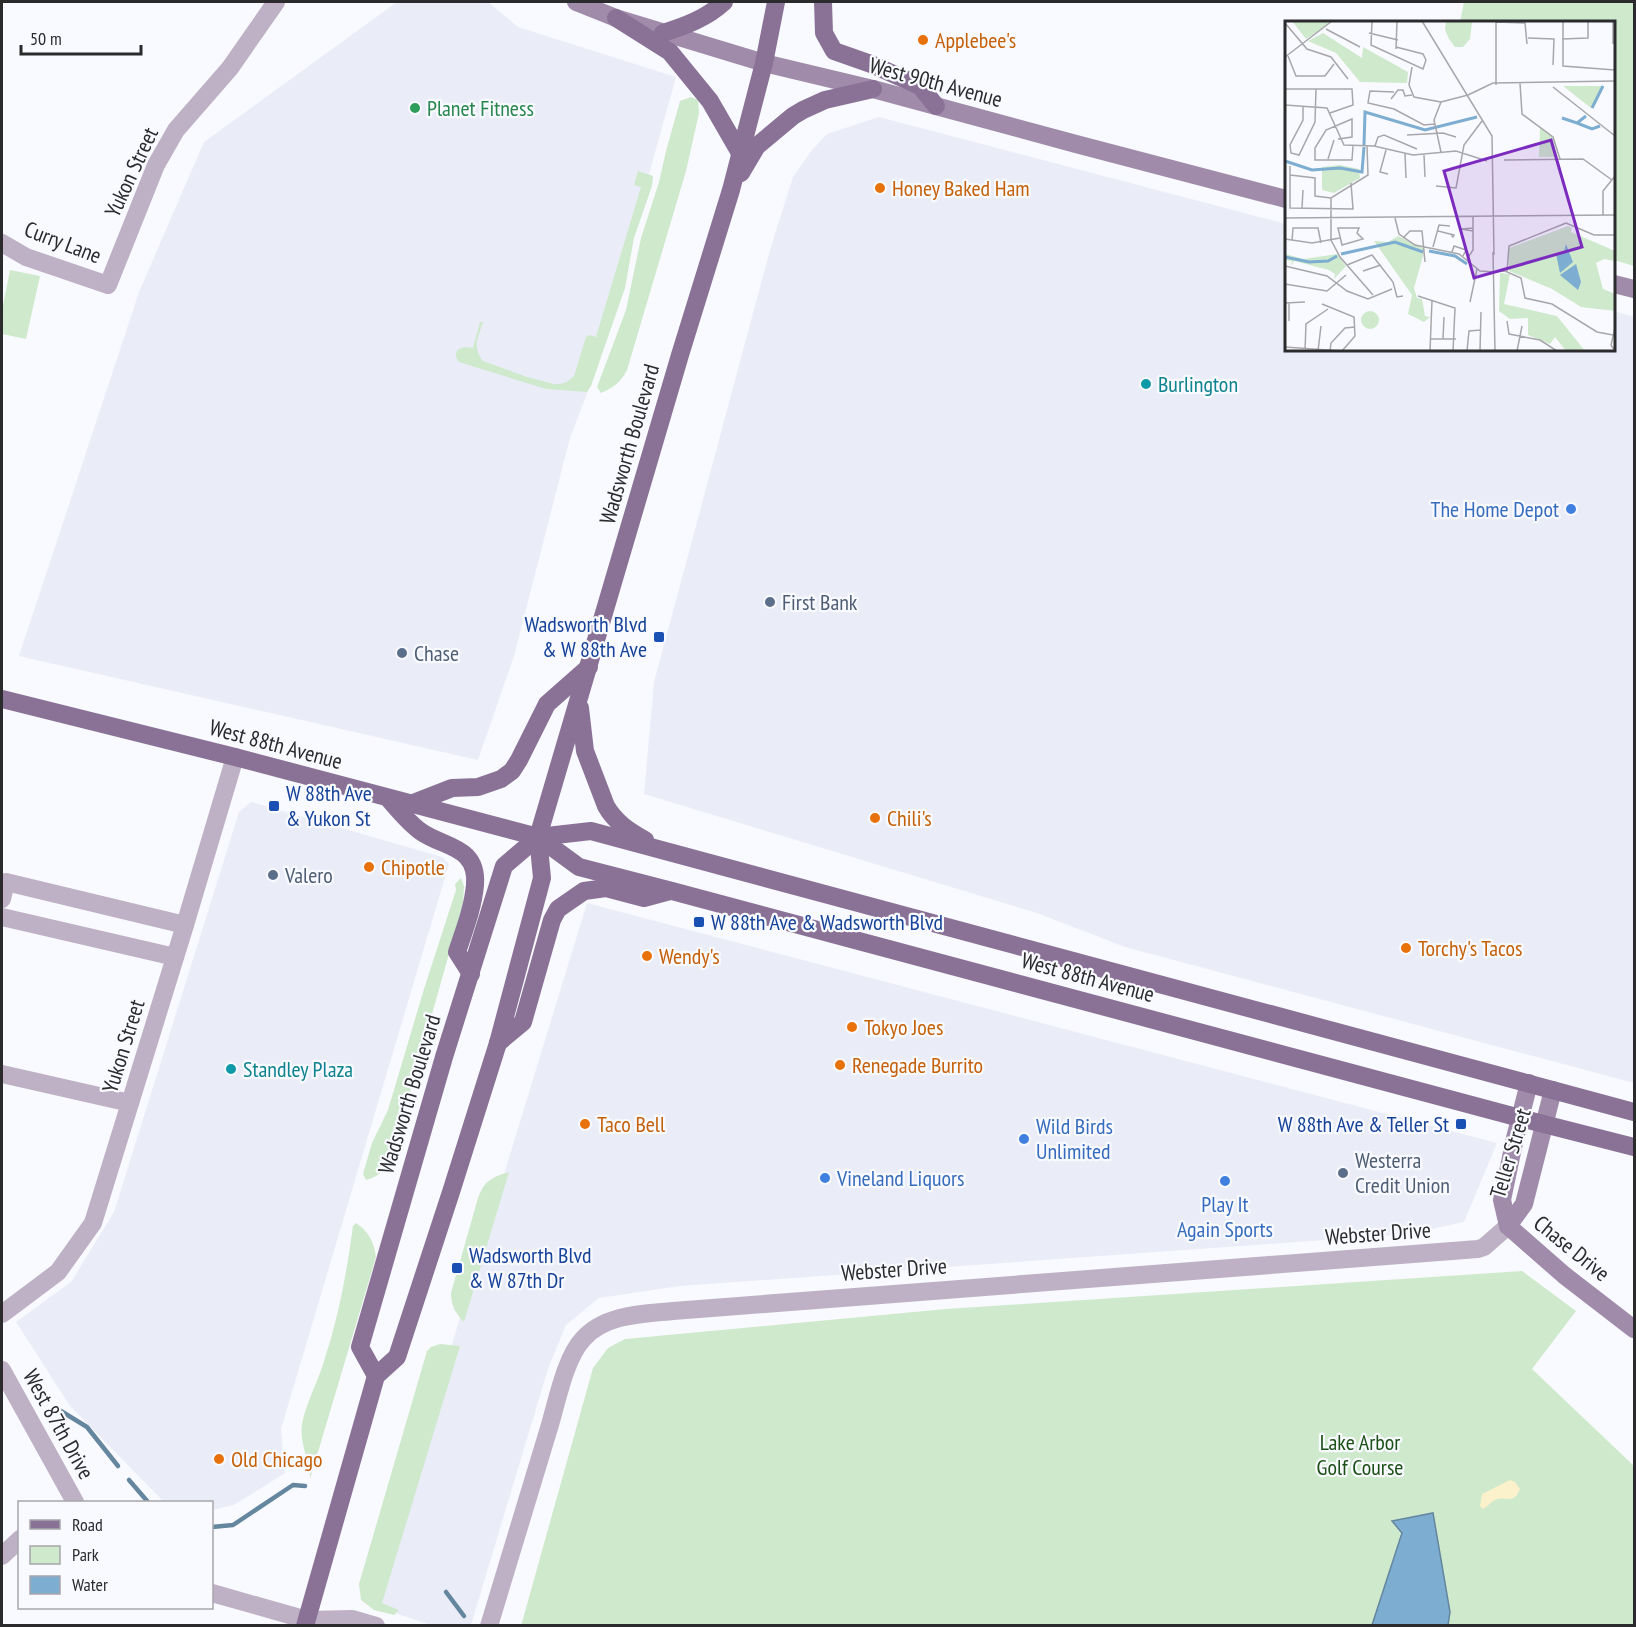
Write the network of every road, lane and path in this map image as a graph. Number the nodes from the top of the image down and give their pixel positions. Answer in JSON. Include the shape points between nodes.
{"nodes":[{"id":1,"x":276,"y":2,"type":"edge"},
{"id":2,"x":576,"y":2,"type":"edge"},
{"id":3,"x":724,"y":2,"type":"edge"},
{"id":4,"x":777,"y":2,"type":"edge"},
{"id":5,"x":823,"y":2,"type":"edge"},
{"id":6,"x":616,"y":18,"type":"junction"},
{"id":7,"x":663,"y":33,"type":"junction"},
{"id":8,"x":764,"y":63,"type":"junction"},
{"id":9,"x":873,"y":89,"type":"junction"},
{"id":10,"x":936,"y":106,"type":"junction"},
{"id":11,"x":740,"y":153,"type":"junction"},
{"id":12,"x":731,"y":190,"type":"junction"},
{"id":13,"x":1285,"y":198,"type":"edge"},
{"id":14,"x":2,"y":243,"type":"edge"},
{"id":15,"x":1615,"y":284,"type":"edge"},
{"id":16,"x":108,"y":285,"type":"joint"},
{"id":17,"x":1635,"y":290,"type":"edge"},
{"id":18,"x":589,"y":667,"type":"junction"},
{"id":19,"x":2,"y":699,"type":"edge"},
{"id":20,"x":579,"y":700,"type":"junction"},
{"id":21,"x":234,"y":757,"type":"junction"},
{"id":22,"x":388,"y":798,"type":"junction"},
{"id":23,"x":411,"y":804,"type":"junction"},
{"id":24,"x":538,"y":837,"type":"junction"},
{"id":25,"x":663,"y":851,"type":"junction"},
{"id":26,"x":672,"y":891,"type":"junction"},
{"id":27,"x":2,"y":899,"type":"edge"},
{"id":28,"x":2,"y":917,"type":"edge"},
{"id":29,"x":185,"y":925,"type":"junction"},
{"id":30,"x":175,"y":957,"type":"junction"},
{"id":31,"x":471,"y":974,"type":"junction"},
{"id":32,"x":498,"y":1043,"type":"junction"},
{"id":33,"x":2,"y":1074,"type":"edge"},
{"id":34,"x":1529,"y":1083,"type":"junction"},
{"id":35,"x":1553,"y":1090,"type":"junction"},
{"id":36,"x":130,"y":1103,"type":"junction"},
{"id":37,"x":1635,"y":1112,"type":"edge"},
{"id":38,"x":1520,"y":1118,"type":"junction"},
{"id":39,"x":1545,"y":1124,"type":"junction"},
{"id":40,"x":1635,"y":1147,"type":"edge"},
{"id":41,"x":1508,"y":1226,"type":"junction"},
{"id":42,"x":2,"y":1314,"type":"edge"},
{"id":43,"x":1635,"y":1329,"type":"edge"},
{"id":44,"x":2,"y":1370,"type":"edge"},
{"id":45,"x":376,"y":1376,"type":"junction"},
{"id":46,"x":74,"y":1501,"type":"edge"},
{"id":47,"x":18,"y":1541,"type":"edge"},
{"id":48,"x":2,"y":1556,"type":"edge"},
{"id":49,"x":213,"y":1593,"type":"edge"},
{"id":50,"x":310,"y":1624,"type":"edge"},
{"id":51,"x":376,"y":1626,"type":"edge"},
{"id":52,"x":489,"y":1626,"type":"edge"}],
"edges":[{"from":1,"to":16,"type":"street","name":"Yukon Street","via":[[230,68],[176,130],[156,165]]},
{"from":2,"to":6,"type":"street","name":"West 90th Avenue"},
{"from":3,"to":7,"type":"main road","via":[[691,24]]},
{"from":4,"to":8,"type":"main road","name":"Wadsworth Boulevard"},
{"from":5,"to":10,"type":"main road","via":[[824,33],[834,51],[920,86]]},
{"from":6,"to":7,"type":"street","name":"West 90th Avenue"},
{"from":6,"to":11,"type":"main road","via":[[670,52],[710,100]]},
{"from":7,"to":8,"type":"street","name":"West 90th Avenue"},
{"from":8,"to":9,"type":"street","name":"West 90th Avenue"},
{"from":8,"to":11,"type":"main road","name":"Wadsworth Boulevard"},
{"from":9,"to":10,"type":"street","name":"West 90th Avenue"},
{"from":9,"to":12,"type":"main road","via":[[825,100],[793,116],[757,146]]},
{"from":10,"to":13,"type":"street","name":"West 90th Avenue"},
{"from":11,"to":12,"type":"main road","name":"Wadsworth Boulevard"},
{"from":12,"to":18,"type":"main road","name":"Wadsworth Boulevard"},
{"from":14,"to":16,"type":"street","name":"Curry Lane","via":[[26,257]]},
{"from":15,"to":17,"type":"street"},
{"from":18,"to":20,"type":"main road","name":"Wadsworth Boulevard"},
{"from":18,"to":23,"type":"main road","via":[[547,704],[512,771],[478,787],[452,788]]},
{"from":19,"to":21,"type":"main road","name":"West 88th Avenue"},
{"from":20,"to":24,"type":"main road","name":"Wadsworth Boulevard"},
{"from":20,"to":25,"type":"main road","via":[[585,751],[610,814],[628,831]]},
{"from":21,"to":22,"type":"main road","name":"West 88th Avenue"},
{"from":21,"to":29,"type":"street","name":"Yukon Street"},
{"from":22,"to":23,"type":"main road","name":"West 88th Avenue"},
{"from":22,"to":31,"type":"main road","via":[[404,818],[423,833],[453,846],[474,867],[473,898],[457,952]]},
{"from":23,"to":24,"type":"main road","name":"West 88th Avenue"},
{"from":24,"to":25,"type":"main road","name":"West 88th Avenue","via":[[591,831]]},
{"from":24,"to":26,"type":"main road","name":"West 88th Avenue","via":[[579,867]]},
{"from":24,"to":31,"type":"main road","name":"Wadsworth Boulevard","via":[[504,866]]},
{"from":24,"to":32,"type":"main road","name":"Wadsworth Boulevard","via":[[542,878]]},
{"from":25,"to":34,"type":"main road","name":"West 88th Avenue"},
{"from":26,"to":32,"type":"main road","via":[[644,898],[606,888],[584,891],[558,909],[523,1022]]},
{"from":26,"to":38,"type":"main road","name":"West 88th Avenue"},
{"from":27,"to":29,"type":"street","via":[[6,882]]},
{"from":28,"to":30,"type":"street"},
{"from":29,"to":30,"type":"street","name":"Yukon Street"},
{"from":30,"to":36,"type":"street","name":"Yukon Street"},
{"from":31,"to":45,"type":"main road","name":"Wadsworth Boulevard","via":[[360,1347]]},
{"from":32,"to":45,"type":"main road","name":"Wadsworth Boulevard","via":[[397,1357]]},
{"from":33,"to":36,"type":"street"},
{"from":34,"to":35,"type":"main road","name":"West 88th Avenue"},
{"from":34,"to":38,"type":"street","name":"Teller Street"},
{"from":35,"to":37,"type":"main road","name":"West 88th Avenue"},
{"from":35,"to":39,"type":"street","name":"Teller Street"},
{"from":36,"to":42,"type":"street","name":"Yukon Street","via":[[93,1223],[58,1272]]},
{"from":38,"to":39,"type":"main road","name":"West 88th Avenue"},
{"from":38,"to":41,"type":"street","name":"Teller Street","via":[[1502,1200]]},
{"from":39,"to":40,"type":"main road","name":"West 88th Avenue"},
{"from":39,"to":41,"type":"street","name":"Teller Street","via":[[1524,1204]]},
{"from":41,"to":43,"type":"street","name":"Chase Drive"},
{"from":41,"to":52,"type":"street","name":"Webster Drive","via":[[1478,1249],[622,1316],[597,1328],[573,1353]]},
{"from":44,"to":46,"type":"street","name":"West 87th Drive"},
{"from":45,"to":50,"type":"main road"},
{"from":47,"to":48,"type":"street"},
{"from":49,"to":50,"type":"street"},
{"from":50,"to":51,"type":"street","via":[[352,1619]]}]}
